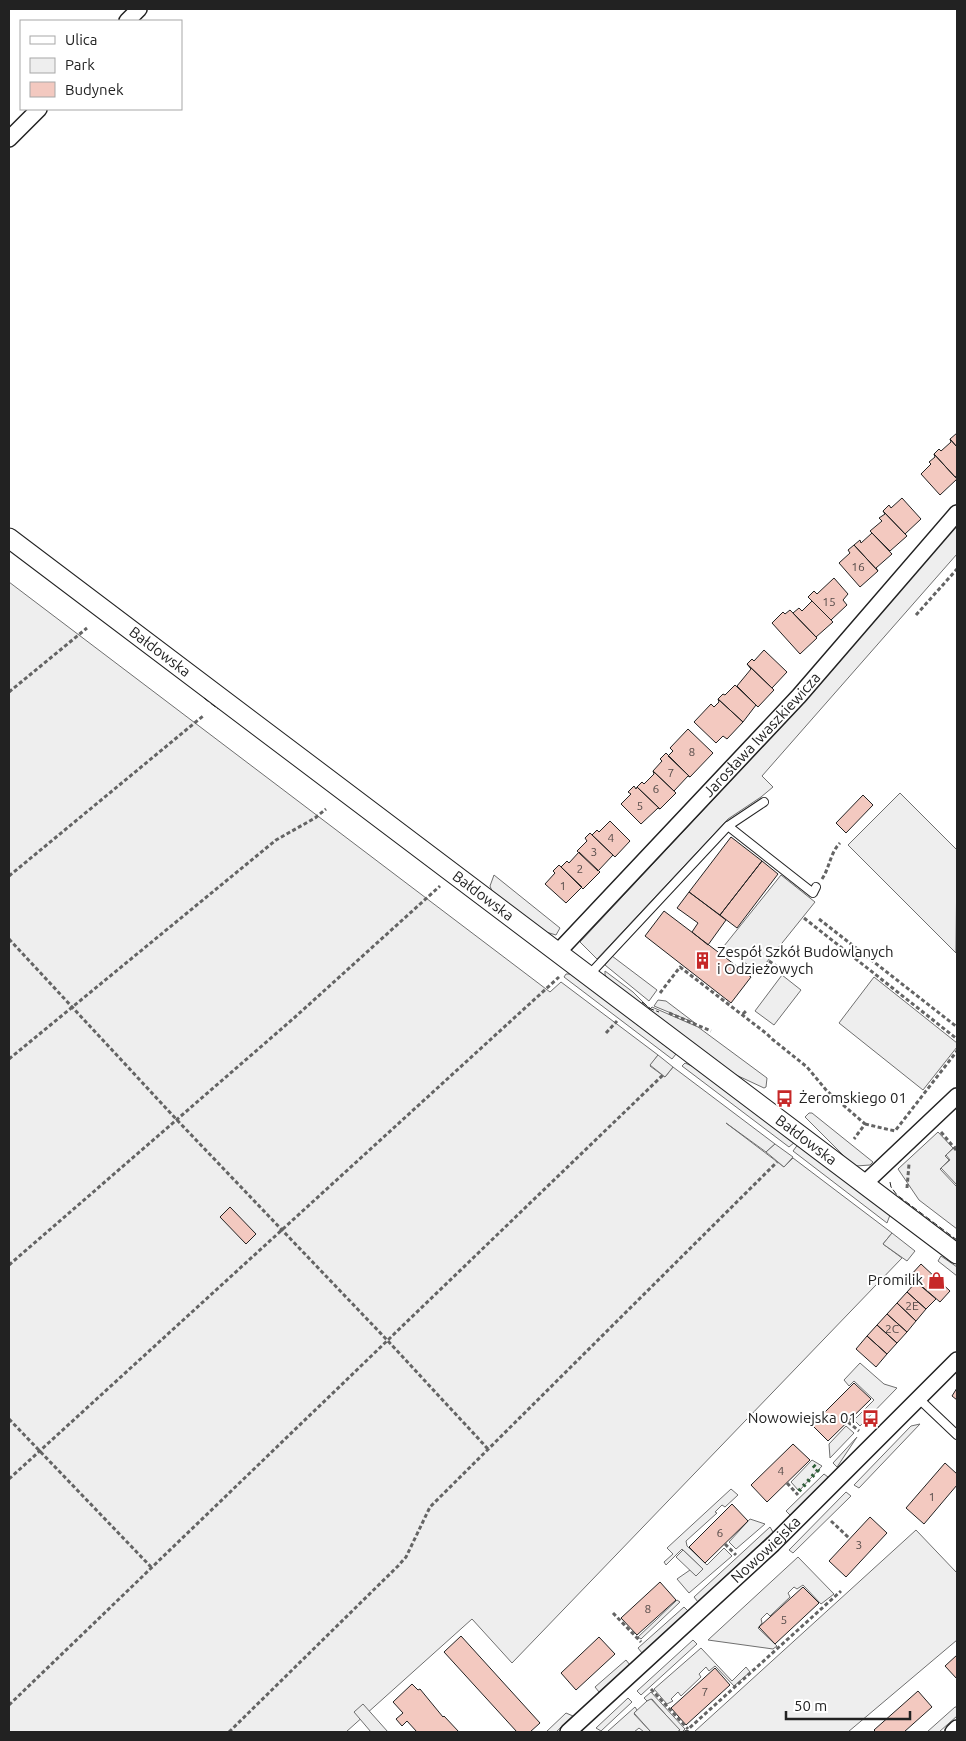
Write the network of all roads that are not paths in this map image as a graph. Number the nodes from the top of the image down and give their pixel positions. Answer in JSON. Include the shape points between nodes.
{"nodes":[{"id":1,"x":139,"y":9,"type":"edge"},
{"id":2,"x":128,"y":20,"type":"edge"},
{"id":3,"x":38,"y":110,"type":"edge"},
{"id":4,"x":9,"y":139,"type":"edge"},
{"id":5,"x":957,"y":513,"type":"edge"},
{"id":6,"x":9,"y":538,"type":"edge"},
{"id":7,"x":764,"y":802,"type":"dead end"},
{"id":8,"x":728,"y":826,"type":"junction"},
{"id":9,"x":816,"y":887,"type":"dead end"},
{"id":10,"x":558,"y":952,"type":"junction"},
{"id":11,"x":589,"y":975,"type":"junction"},
{"id":12,"x":957,"y":1096,"type":"edge"},
{"id":13,"x":864,"y":1184,"type":"junction"},
{"id":14,"x":957,"y":1254,"type":"edge"},
{"id":15,"x":957,"y":1360,"type":"edge"},
{"id":16,"x":918,"y":1398,"type":"junction"},
{"id":17,"x":957,"y":1435,"type":"edge"},
{"id":18,"x":957,"y":1728,"type":"edge"},
{"id":19,"x":568,"y":1732,"type":"edge"},
{"id":20,"x":953,"y":1732,"type":"edge"}],
"edges":[{"from":1,"to":2,"type":"street"},
{"from":3,"to":4,"type":"street"},
{"from":5,"to":10,"type":"street","name":"Jarosława Iwaszkiewicza","via":[[792,703]]},
{"from":6,"to":10,"type":"street","name":"Bałdowska"},
{"from":7,"to":8,"type":"lane"},
{"from":8,"to":9,"type":"lane","via":[[813,894]]},
{"from":8,"to":11,"type":"lane"},
{"from":10,"to":11,"type":"street","name":"Bałdowska"},
{"from":11,"to":13,"type":"street","name":"Bałdowska"},
{"from":12,"to":13,"type":"street"},
{"from":13,"to":14,"type":"street","name":"Bałdowska"},
{"from":15,"to":16,"type":"street","name":"Nowowiejska"},
{"from":16,"to":17,"type":"lane"},
{"from":16,"to":19,"type":"street","name":"Nowowiejska","via":[[773,1544]]},
{"from":18,"to":20,"type":"street"}]}
